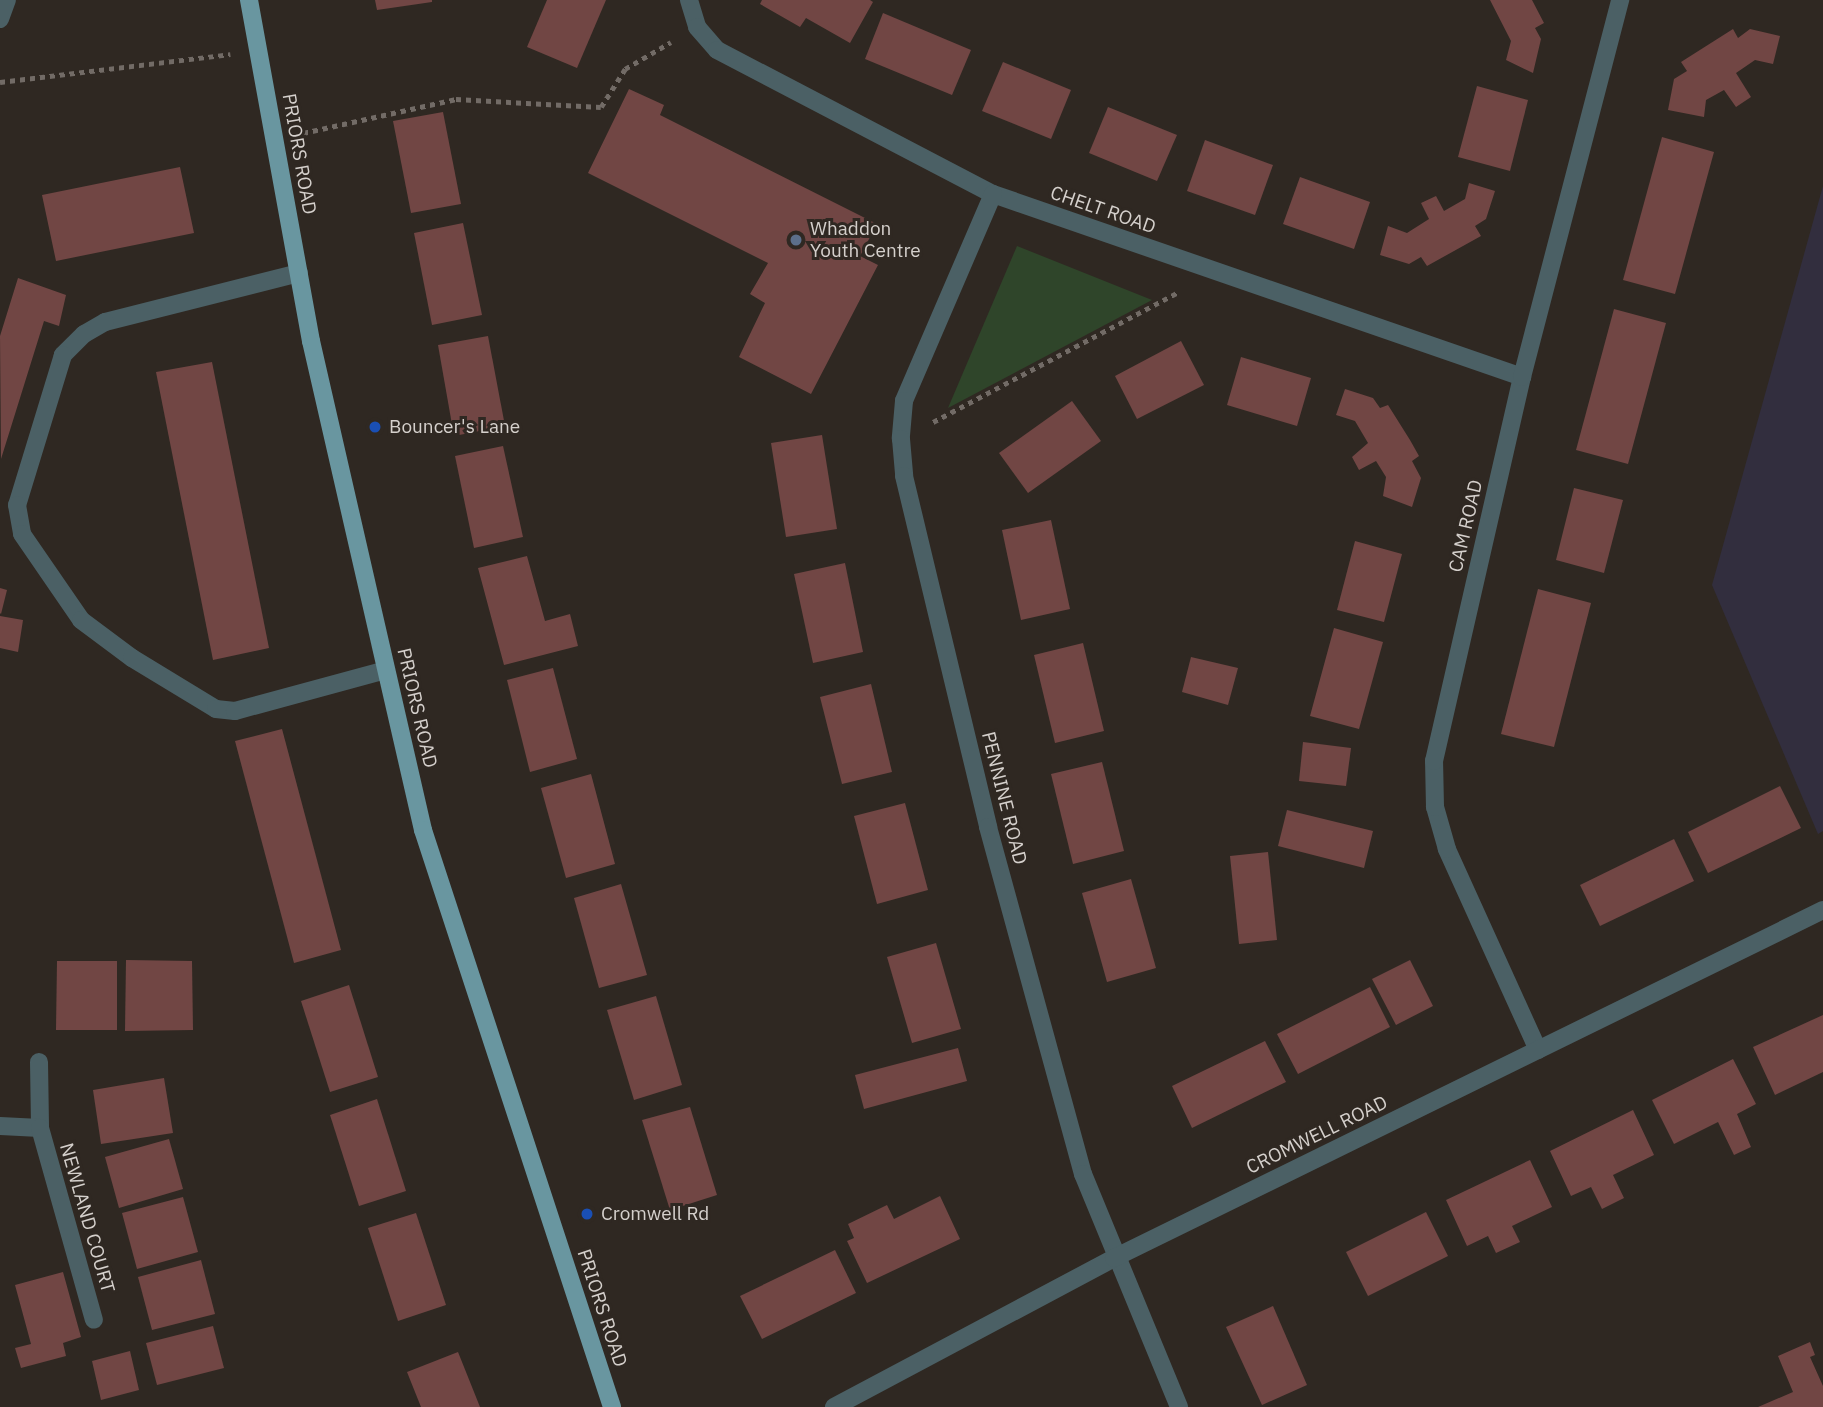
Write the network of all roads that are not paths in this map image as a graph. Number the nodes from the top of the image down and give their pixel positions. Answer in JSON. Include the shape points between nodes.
{"nodes":[{"id":1,"x":7,"y":0,"type":"edge"},
{"id":2,"x":249,"y":0,"type":"edge"},
{"id":3,"x":689,"y":0,"type":"edge"},
{"id":4,"x":1620,"y":0,"type":"edge"},
{"id":5,"x":0,"y":19,"type":"edge"},
{"id":6,"x":993,"y":194,"type":"junction"},
{"id":7,"x":299,"y":273,"type":"junction"},
{"id":8,"x":1522,"y":377,"type":"junction"},
{"id":9,"x":386,"y":670,"type":"junction"},
{"id":10,"x":1823,"y":910,"type":"edge"},
{"id":11,"x":1538,"y":1050,"type":"junction"},
{"id":12,"x":39,"y":1062,"type":"dead end"},
{"id":13,"x":0,"y":1126,"type":"edge"},
{"id":14,"x":40,"y":1128,"type":"junction"},
{"id":15,"x":1114,"y":1258,"type":"junction"},
{"id":16,"x":94,"y":1320,"type":"dead end"},
{"id":17,"x":612,"y":1407,"type":"edge"},
{"id":18,"x":834,"y":1407,"type":"edge"},
{"id":19,"x":1179,"y":1407,"type":"edge"}],
"edges":[{"from":1,"to":5,"type":"street"},
{"from":2,"to":7,"type":"main road","name":"PRIORS ROAD"},
{"from":3,"to":6,"type":"street","name":"CHELT ROAD","via":[[697,27],[716,50]]},
{"from":4,"to":8,"type":"street","name":"CAM ROAD"},
{"from":6,"to":8,"type":"street","name":"CHELT ROAD"},
{"from":6,"to":15,"type":"street","name":"PENNINE ROAD","via":[[904,401],[904,476],[988,827],[1083,1174]]},
{"from":7,"to":9,"type":"main road","name":"PRIORS ROAD"},
{"from":7,"to":9,"type":"street","via":[[105,322],[84,334],[63,355],[17,505],[22,534],[81,620],[143,666],[216,709],[234,711]]},
{"from":8,"to":11,"type":"street","name":"CAM ROAD","via":[[1434,761],[1433,784],[1447,849]]},
{"from":9,"to":17,"type":"main road","name":"PRIORS ROAD","via":[[423,830]]},
{"from":10,"to":11,"type":"street","name":"CROMWELL ROAD"},
{"from":11,"to":15,"type":"street","name":"CROMWELL ROAD"},
{"from":12,"to":14,"type":"street","name":"NEWLAND COURT"},
{"from":13,"to":14,"type":"street","name":"NEWLAND COURT"},
{"from":14,"to":16,"type":"street","name":"NEWLAND COURT"},
{"from":15,"to":18,"type":"street","name":"CROMWELL ROAD"},
{"from":15,"to":19,"type":"street","name":"PENNINE ROAD"}]}
